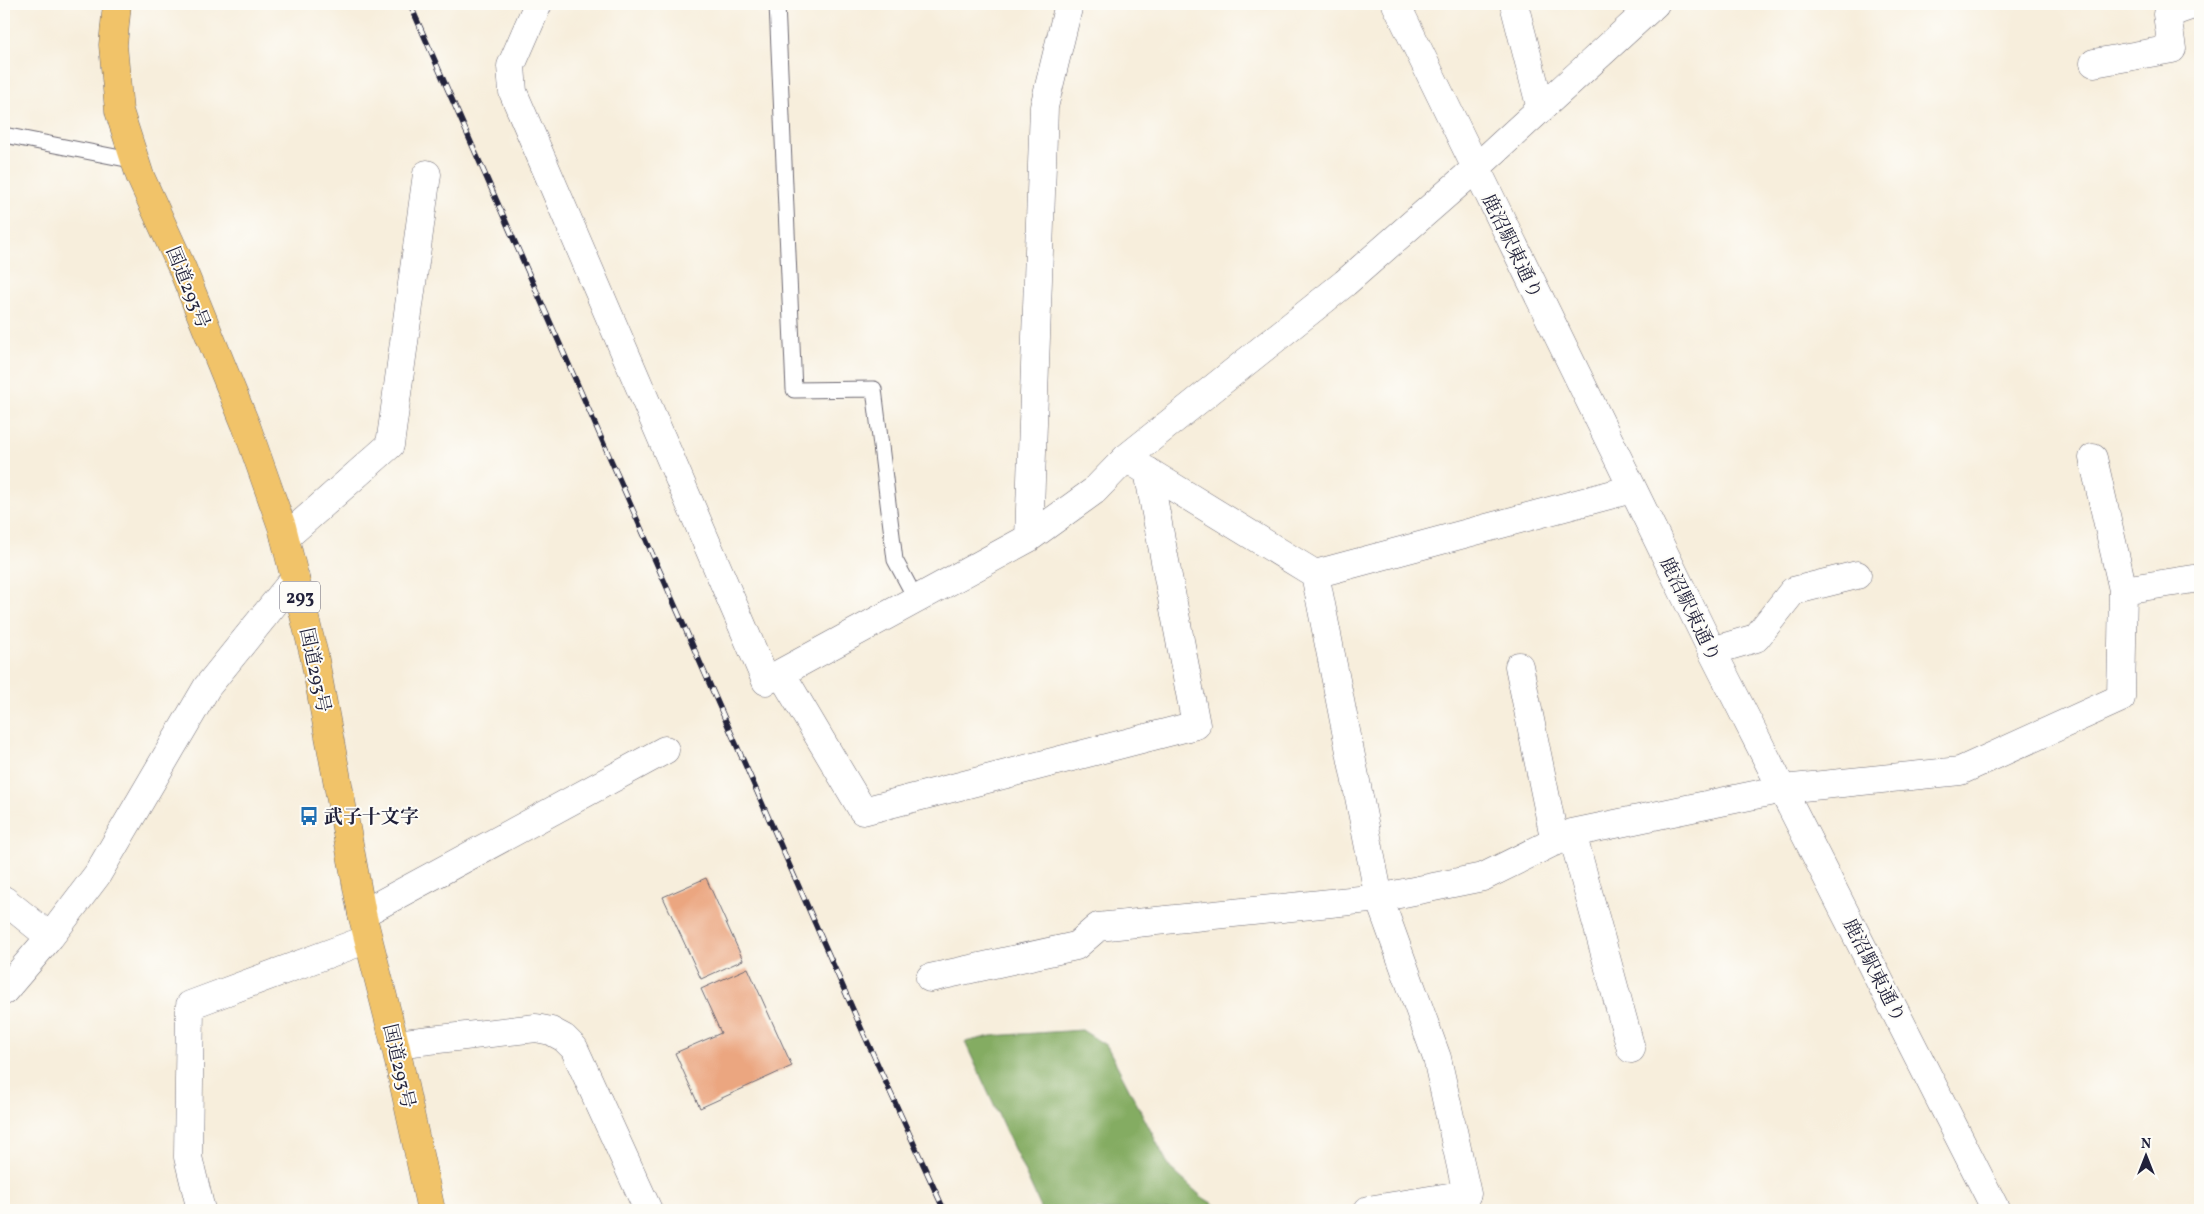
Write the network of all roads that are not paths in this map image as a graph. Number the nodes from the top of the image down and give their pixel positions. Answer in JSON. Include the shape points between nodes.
{"nodes":[{"id":1,"x":117,"y":4,"type":"edge"},
{"id":2,"x":538,"y":4,"type":"edge"},
{"id":3,"x":777,"y":4,"type":"edge"},
{"id":4,"x":1069,"y":4,"type":"edge"},
{"id":5,"x":1396,"y":4,"type":"edge"},
{"id":6,"x":1514,"y":4,"type":"edge"},
{"id":7,"x":1655,"y":4,"type":"edge"},
{"id":8,"x":2196,"y":4,"type":"edge"},
{"id":9,"x":2094,"y":63,"type":"dead end"},
{"id":10,"x":1541,"y":109,"type":"junction"},
{"id":11,"x":4,"y":135,"type":"edge"},
{"id":12,"x":136,"y":161,"type":"junction"},
{"id":13,"x":1475,"y":169,"type":"junction"},
{"id":14,"x":427,"y":174,"type":"dead end"},
{"id":15,"x":2093,"y":458,"type":"dead end"},
{"id":16,"x":1137,"y":465,"type":"junction"},
{"id":17,"x":1632,"y":489,"type":"junction"},
{"id":18,"x":285,"y":538,"type":"junction"},
{"id":19,"x":1029,"y":538,"type":"junction"},
{"id":20,"x":1315,"y":574,"type":"junction"},
{"id":21,"x":1857,"y":575,"type":"dead end"},
{"id":22,"x":295,"y":578,"type":"junction"},
{"id":23,"x":2200,"y":578,"type":"edge"},
{"id":24,"x":2123,"y":590,"type":"junction"},
{"id":25,"x":917,"y":601,"type":"junction"},
{"id":26,"x":1712,"y":651,"type":"junction"},
{"id":27,"x":1519,"y":666,"type":"dead end"},
{"id":28,"x":781,"y":674,"type":"junction"},
{"id":29,"x":665,"y":750,"type":"dead end"},
{"id":30,"x":1783,"y":789,"type":"junction"},
{"id":31,"x":1563,"y":838,"type":"junction"},
{"id":32,"x":1379,"y":898,"type":"junction"},
{"id":33,"x":4,"y":900,"type":"edge"},
{"id":34,"x":365,"y":926,"type":"junction"},
{"id":35,"x":50,"y":937,"type":"junction"},
{"id":36,"x":930,"y":978,"type":"dead end"},
{"id":37,"x":4,"y":992,"type":"edge"},
{"id":38,"x":396,"y":1044,"type":"junction"},
{"id":39,"x":1631,"y":1049,"type":"dead end"},
{"id":40,"x":1991,"y":1208,"type":"edge"},
{"id":41,"x":201,"y":1210,"type":"edge"},
{"id":42,"x":431,"y":1210,"type":"edge"},
{"id":43,"x":648,"y":1210,"type":"edge"},
{"id":44,"x":1368,"y":1210,"type":"edge"}],
"edges":[{"from":1,"to":12,"type":"highway","name":"国道293号","number":"293","via":[[113,45],[119,110]]},
{"from":2,"to":28,"type":"street","via":[[511,66],[513,92],[766,681]]},
{"from":3,"to":25,"type":"lane","via":[[794,390],[874,388],[895,560]]},
{"from":4,"to":19,"type":"street","via":[[1044,107]]},
{"from":5,"to":13,"type":"street","name":"鹿沼駅東通り"},
{"from":6,"to":10,"type":"street"},
{"from":7,"to":10,"type":"street"},
{"from":8,"to":9,"type":"street","via":[[2167,14],[2172,49]]},
{"from":10,"to":13,"type":"street"},
{"from":11,"to":12,"type":"lane"},
{"from":12,"to":18,"type":"highway","name":"国道293号","number":"293","via":[[247,428]]},
{"from":13,"to":16,"type":"street"},
{"from":13,"to":17,"type":"street","name":"鹿沼駅東通り"},
{"from":14,"to":18,"type":"street","via":[[390,445]]},
{"from":15,"to":24,"type":"street"},
{"from":16,"to":19,"type":"street","via":[[1094,491]]},
{"from":16,"to":20,"type":"street"},
{"from":16,"to":28,"type":"street","via":[[1196,725],[863,811]]},
{"from":17,"to":20,"type":"street"},
{"from":17,"to":26,"type":"street","name":"鹿沼駅東通り"},
{"from":18,"to":22,"type":"highway","name":"国道293号","number":"293"},
{"from":19,"to":25,"type":"street"},
{"from":20,"to":32,"type":"street"},
{"from":21,"to":26,"type":"street","via":[[1793,591],[1756,638]]},
{"from":22,"to":34,"type":"highway","name":"国道293号","number":"293","via":[[314,655]]},
{"from":22,"to":35,"type":"street","via":[[208,688],[96,874]]},
{"from":23,"to":24,"type":"street"},
{"from":24,"to":30,"type":"street","via":[[2120,698],[1960,771]]},
{"from":25,"to":28,"type":"street"},
{"from":26,"to":30,"type":"street","name":"鹿沼駅東通り"},
{"from":27,"to":31,"type":"street"},
{"from":29,"to":34,"type":"street"},
{"from":30,"to":31,"type":"street"},
{"from":30,"to":40,"type":"street","name":"鹿沼駅東通り"},
{"from":31,"to":32,"type":"street","via":[[1483,877]]},
{"from":31,"to":39,"type":"street"},
{"from":32,"to":36,"type":"street","via":[[1098,927],[1076,946]]},
{"from":32,"to":44,"type":"street","via":[[1437,1058],[1467,1194]]},
{"from":33,"to":35,"type":"street"},
{"from":34,"to":38,"type":"highway","name":"国道293号","number":"293"},
{"from":34,"to":41,"type":"street","via":[[190,1005],[188,1157]]},
{"from":35,"to":37,"type":"street"},
{"from":38,"to":42,"type":"highway","name":"国道293号","number":"293"},
{"from":38,"to":43,"type":"street","via":[[522,1028],[551,1031],[564,1038],[574,1048]]}]}
